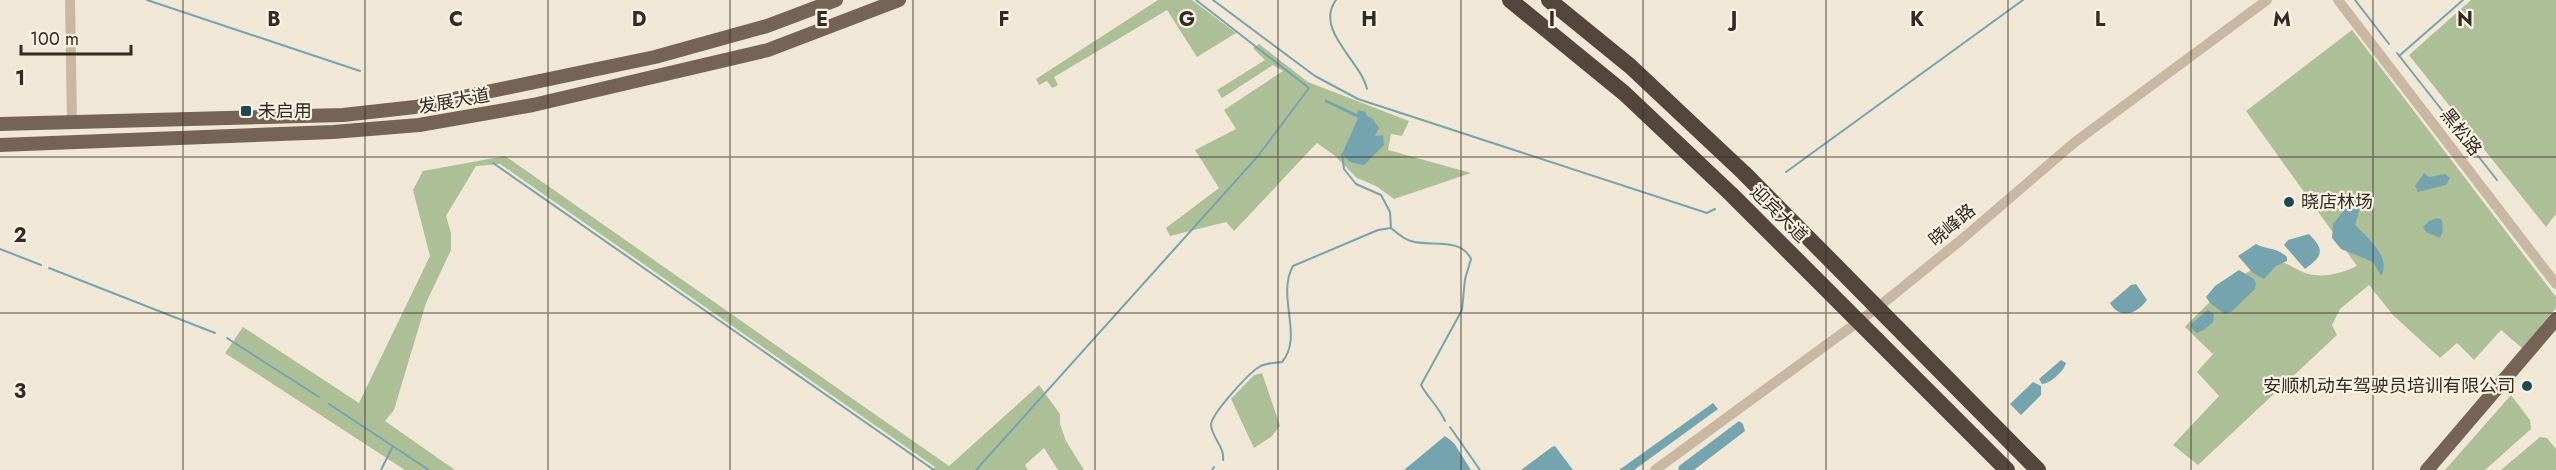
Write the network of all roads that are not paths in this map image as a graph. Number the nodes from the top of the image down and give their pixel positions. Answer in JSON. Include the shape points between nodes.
{"nodes":[{"id":1,"x":69,"y":0,"type":"edge"},
{"id":2,"x":836,"y":0,"type":"edge"},
{"id":3,"x":899,"y":0,"type":"edge"},
{"id":4,"x":1510,"y":0,"type":"edge"},
{"id":5,"x":1549,"y":0,"type":"edge"},
{"id":6,"x":2267,"y":0,"type":"edge"},
{"id":7,"x":2338,"y":0,"type":"edge"},
{"id":8,"x":72,"y":123,"type":"junction"},
{"id":9,"x":0,"y":124,"type":"edge"},
{"id":10,"x":0,"y":145,"type":"edge"},
{"id":11,"x":2556,"y":284,"type":"edge"},
{"id":12,"x":1877,"y":308,"type":"junction"},
{"id":13,"x":2556,"y":319,"type":"edge"},
{"id":14,"x":1859,"y":321,"type":"junction"},
{"id":15,"x":1655,"y":470,"type":"edge"},
{"id":16,"x":2007,"y":470,"type":"edge"},
{"id":17,"x":2038,"y":470,"type":"edge"},
{"id":18,"x":2427,"y":470,"type":"edge"}],
"edges":[{"from":1,"to":8,"type":"street"},
{"from":2,"to":8,"type":"main road","name":"发展大道","via":[[767,26],[655,57],[415,107],[343,115]]},
{"from":3,"to":10,"type":"main road","name":"发展大道","via":[[768,50],[533,105],[419,125]]},
{"from":4,"to":14,"type":"highway","name":"迎宾大道","via":[[1624,93]]},
{"from":5,"to":12,"type":"highway","name":"迎宾大道","via":[[1630,66],[1744,173]]},
{"from":6,"to":12,"type":"street","name":"晓峰路","via":[[2075,142]]},
{"from":7,"to":11,"type":"street","name":"黑松路"},
{"from":8,"to":9,"type":"main road","name":"发展大道"},
{"from":12,"to":14,"type":"street","name":"晓峰路"},
{"from":12,"to":17,"type":"highway","name":"迎宾大道"},
{"from":13,"to":18,"type":"main road"},
{"from":14,"to":15,"type":"street","name":"晓峰路"},
{"from":14,"to":16,"type":"highway","name":"迎宾大道"}]}
